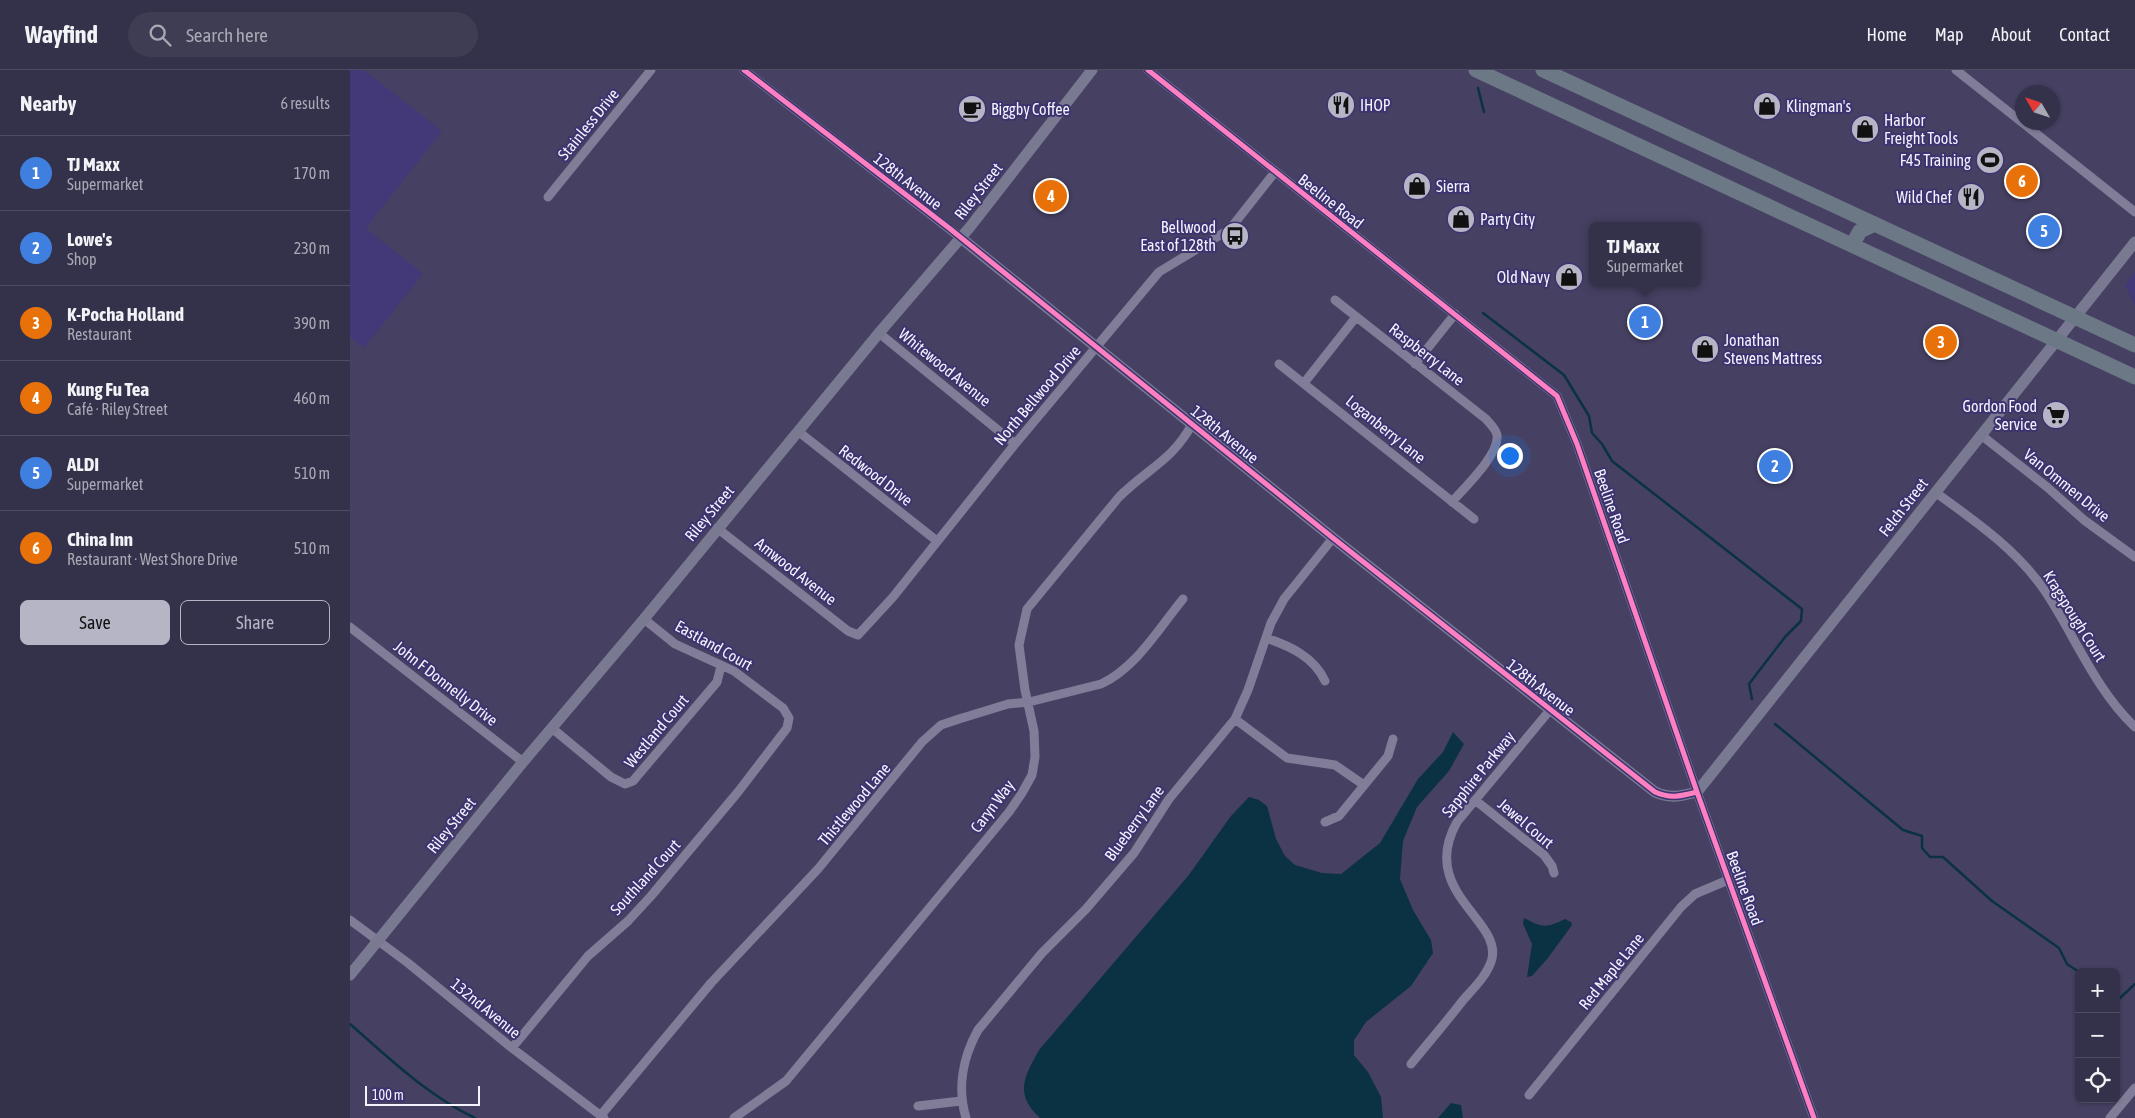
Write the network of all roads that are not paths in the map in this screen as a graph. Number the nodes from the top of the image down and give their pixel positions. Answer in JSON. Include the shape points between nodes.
{"nodes":[{"id":1,"x":651,"y":70,"type":"edge"},
{"id":2,"x":744,"y":70,"type":"edge"},
{"id":3,"x":1092,"y":70,"type":"edge"},
{"id":4,"x":1148,"y":70,"type":"edge"},
{"id":5,"x":1476,"y":70,"type":"edge"},
{"id":6,"x":1543,"y":70,"type":"edge"},
{"id":7,"x":1956,"y":70,"type":"edge"},
{"id":8,"x":1275,"y":172,"type":"junction"},
{"id":9,"x":548,"y":197,"type":"dead end"},
{"id":10,"x":2135,"y":212,"type":"edge"},
{"id":11,"x":1875,"y":224,"type":"junction"},
{"id":12,"x":961,"y":238,"type":"junction"},
{"id":13,"x":2135,"y":242,"type":"edge"},
{"id":14,"x":1852,"y":245,"type":"junction"},
{"id":15,"x":1335,"y":300,"type":"dead end"},
{"id":16,"x":1455,"y":314,"type":"junction"},
{"id":17,"x":1356,"y":317,"type":"junction"},
{"id":18,"x":2075,"y":317,"type":"junction"},
{"id":19,"x":880,"y":333,"type":"junction"},
{"id":20,"x":2056,"y":340,"type":"junction"},
{"id":21,"x":2135,"y":345,"type":"edge"},
{"id":22,"x":1097,"y":347,"type":"junction"},
{"id":23,"x":1279,"y":364,"type":"dead end"},
{"id":24,"x":1415,"y":364,"type":"junction"},
{"id":25,"x":2135,"y":376,"type":"edge"},
{"id":26,"x":1304,"y":383,"type":"junction"},
{"id":27,"x":1192,"y":424,"type":"junction"},
{"id":28,"x":799,"y":432,"type":"junction"},
{"id":29,"x":1981,"y":435,"type":"junction"},
{"id":30,"x":1015,"y":444,"type":"junction"},
{"id":31,"x":1935,"y":492,"type":"junction"},
{"id":32,"x":1452,"y":502,"type":"junction"},
{"id":33,"x":1474,"y":519,"type":"dead end"},
{"id":34,"x":717,"y":528,"type":"junction"},
{"id":35,"x":1333,"y":538,"type":"junction"},
{"id":36,"x":937,"y":541,"type":"junction"},
{"id":37,"x":2135,"y":557,"type":"edge"},
{"id":38,"x":1183,"y":599,"type":"dead end"},
{"id":39,"x":644,"y":619,"type":"junction"},
{"id":40,"x":350,"y":627,"type":"edge"},
{"id":41,"x":858,"y":635,"type":"joint"},
{"id":42,"x":1266,"y":638,"type":"junction"},
{"id":43,"x":721,"y":666,"type":"junction"},
{"id":44,"x":1325,"y":681,"type":"dead end"},
{"id":45,"x":1029,"y":702,"type":"junction"},
{"id":46,"x":1550,"y":710,"type":"junction"},
{"id":47,"x":789,"y":718,"type":"joint"},
{"id":48,"x":1235,"y":719,"type":"junction"},
{"id":49,"x":2135,"y":727,"type":"edge"},
{"id":50,"x":552,"y":729,"type":"junction"},
{"id":51,"x":1393,"y":739,"type":"dead end"},
{"id":52,"x":523,"y":762,"type":"junction"},
{"id":53,"x":1364,"y":785,"type":"junction"},
{"id":54,"x":1696,"y":792,"type":"junction"},
{"id":55,"x":1475,"y":800,"type":"junction"},
{"id":56,"x":1325,"y":822,"type":"dead end"},
{"id":57,"x":1554,"y":873,"type":"dead end"},
{"id":58,"x":1728,"y":880,"type":"junction"},
{"id":59,"x":350,"y":920,"type":"edge"},
{"id":60,"x":378,"y":941,"type":"junction"},
{"id":61,"x":350,"y":976,"type":"edge"},
{"id":62,"x":512,"y":1048,"type":"junction"},
{"id":63,"x":1411,"y":1064,"type":"dead end"},
{"id":64,"x":2135,"y":1088,"type":"edge"},
{"id":65,"x":1529,"y":1095,"type":"dead end"},
{"id":66,"x":961,"y":1101,"type":"junction"},
{"id":67,"x":918,"y":1106,"type":"dead end"},
{"id":68,"x":603,"y":1117,"type":"edge"},
{"id":69,"x":734,"y":1118,"type":"edge"},
{"id":70,"x":966,"y":1118,"type":"edge"},
{"id":71,"x":1814,"y":1118,"type":"edge"},
{"id":72,"x":2110,"y":1118,"type":"edge"}],
"edges":[{"from":1,"to":9,"type":"street","name":"Stainless Drive"},
{"from":2,"to":12,"type":"street","name":"128th Avenue"},
{"from":3,"to":12,"type":"street","name":"Riley Street"},
{"from":4,"to":8,"type":"street","name":"Beeline Road"},
{"from":5,"to":14,"type":"highway"},
{"from":6,"to":11,"type":"highway"},
{"from":7,"to":10,"type":"street"},
{"from":8,"to":16,"type":"street","name":"Beeline Road"},
{"from":8,"to":22,"type":"street","name":"North Bellwood Drive","via":[[1230,229],[1159,272]]},
{"from":11,"to":14,"type":"highway","via":[[1860,231]]},
{"from":11,"to":18,"type":"highway"},
{"from":12,"to":19,"type":"street","name":"Riley Street"},
{"from":12,"to":22,"type":"street","name":"128th Avenue"},
{"from":13,"to":18,"type":"street","name":"Felch Street"},
{"from":14,"to":20,"type":"highway"},
{"from":15,"to":17,"type":"street","name":"Raspberry Lane"},
{"from":16,"to":24,"type":"street"},
{"from":16,"to":54,"type":"street","name":"Beeline Road","via":[[1557,396],[1577,444]]},
{"from":17,"to":24,"type":"street","name":"Raspberry Lane"},
{"from":17,"to":26,"type":"street"},
{"from":18,"to":20,"type":"street","name":"Felch Street"},
{"from":18,"to":21,"type":"highway"},
{"from":19,"to":28,"type":"street","name":"Riley Street"},
{"from":19,"to":30,"type":"street","name":"Whitewood Avenue"},
{"from":20,"to":25,"type":"highway"},
{"from":20,"to":29,"type":"street","name":"Felch Street"},
{"from":22,"to":27,"type":"street","name":"128th Avenue"},
{"from":22,"to":30,"type":"street","name":"North Bellwood Drive"},
{"from":23,"to":26,"type":"street","name":"Loganberry Lane"},
{"from":24,"to":32,"type":"street","name":"Raspberry Lane","via":[[1486,419],[1497,435],[1497,443],[1490,456]]},
{"from":26,"to":32,"type":"street","name":"Loganberry Lane"},
{"from":27,"to":35,"type":"street","name":"128th Avenue"},
{"from":27,"to":45,"type":"street","name":"Caryn Way","via":[[1177,448],[1119,497],[1027,609],[1019,645]]},
{"from":28,"to":34,"type":"street","name":"Riley Street"},
{"from":28,"to":36,"type":"street","name":"Redwood Drive"},
{"from":29,"to":31,"type":"street","name":"Felch Street"},
{"from":29,"to":37,"type":"street","name":"Van Ommen Drive","via":[[2084,520]]},
{"from":30,"to":36,"type":"street","name":"North Bellwood Drive"},
{"from":31,"to":49,"type":"street","name":"Kragspough Court","via":[[1992,535],[2032,575],[2104,691]]},
{"from":31,"to":54,"type":"street","name":"Felch Street"},
{"from":32,"to":33,"type":"street","name":"Loganberry Lane"},
{"from":34,"to":39,"type":"street","name":"Riley Street"},
{"from":34,"to":41,"type":"street","name":"Amwood Avenue","via":[[848,631]]},
{"from":35,"to":42,"type":"street","name":"Blueberry Lane","via":[[1284,599]]},
{"from":35,"to":46,"type":"street","name":"128th Avenue"},
{"from":36,"to":41,"type":"street","name":"North Bellwood Drive"},
{"from":38,"to":45,"type":"street","name":"Thistlewood Lane","via":[[1112,679]]},
{"from":39,"to":43,"type":"street","name":"Eastland Court","via":[[675,644]]},
{"from":39,"to":50,"type":"street","name":"Riley Street"},
{"from":40,"to":52,"type":"street","name":"John F Donnelly Drive"},
{"from":42,"to":44,"type":"street","via":[[1288,645],[1314,665]]},
{"from":42,"to":48,"type":"street","name":"Blueberry Lane"},
{"from":43,"to":47,"type":"street","name":"Eastland Court","via":[[734,671],[783,708]]},
{"from":43,"to":50,"type":"street","name":"Westland Court","via":[[717,682],[633,782],[625,784],[611,777]]},
{"from":45,"to":68,"type":"street","name":"Thistlewood Lane","via":[[1008,704],[941,725],[922,742],[818,869],[711,983]]},
{"from":45,"to":69,"type":"street","name":"Caryn Way","via":[[1034,731],[1032,775],[1009,812],[786,1081]]},
{"from":46,"to":54,"type":"street","name":"128th Avenue","via":[[1655,792],[1677,797]]},
{"from":46,"to":55,"type":"street","name":"Sapphire Parkway"},
{"from":47,"to":62,"type":"street","name":"Southland Court","via":[[787,728],[744,784],[651,896],[588,956]]},
{"from":48,"to":53,"type":"street","via":[[1287,758],[1335,764]]},
{"from":48,"to":66,"type":"street","name":"Blueberry Lane","via":[[1169,799],[1134,853],[978,1030],[963,1070]]},
{"from":50,"to":52,"type":"street","name":"Riley Street"},
{"from":51,"to":53,"type":"street","via":[[1388,756]]},
{"from":52,"to":60,"type":"street","name":"Riley Street"},
{"from":53,"to":56,"type":"street","via":[[1339,816]]},
{"from":54,"to":58,"type":"street","name":"Beeline Road"},
{"from":55,"to":57,"type":"street","name":"Jewel Court","via":[[1544,855]]},
{"from":55,"to":63,"type":"street","name":"Sapphire Parkway","via":[[1452,831],[1447,862],[1454,888],[1491,939],[1493,955],[1479,982]]},
{"from":58,"to":65,"type":"street","name":"Red Maple Lane","via":[[1696,894],[1681,907]]},
{"from":58,"to":71,"type":"street","name":"Beeline Road"},
{"from":59,"to":60,"type":"street","name":"132nd Avenue"},
{"from":60,"to":61,"type":"street","name":"Riley Street"},
{"from":60,"to":62,"type":"street","name":"132nd Avenue"},
{"from":62,"to":68,"type":"street","name":"132nd Avenue"},
{"from":64,"to":72,"type":"street"},
{"from":66,"to":67,"type":"street"},
{"from":66,"to":70,"type":"street","name":"Blueberry Lane"}]}
